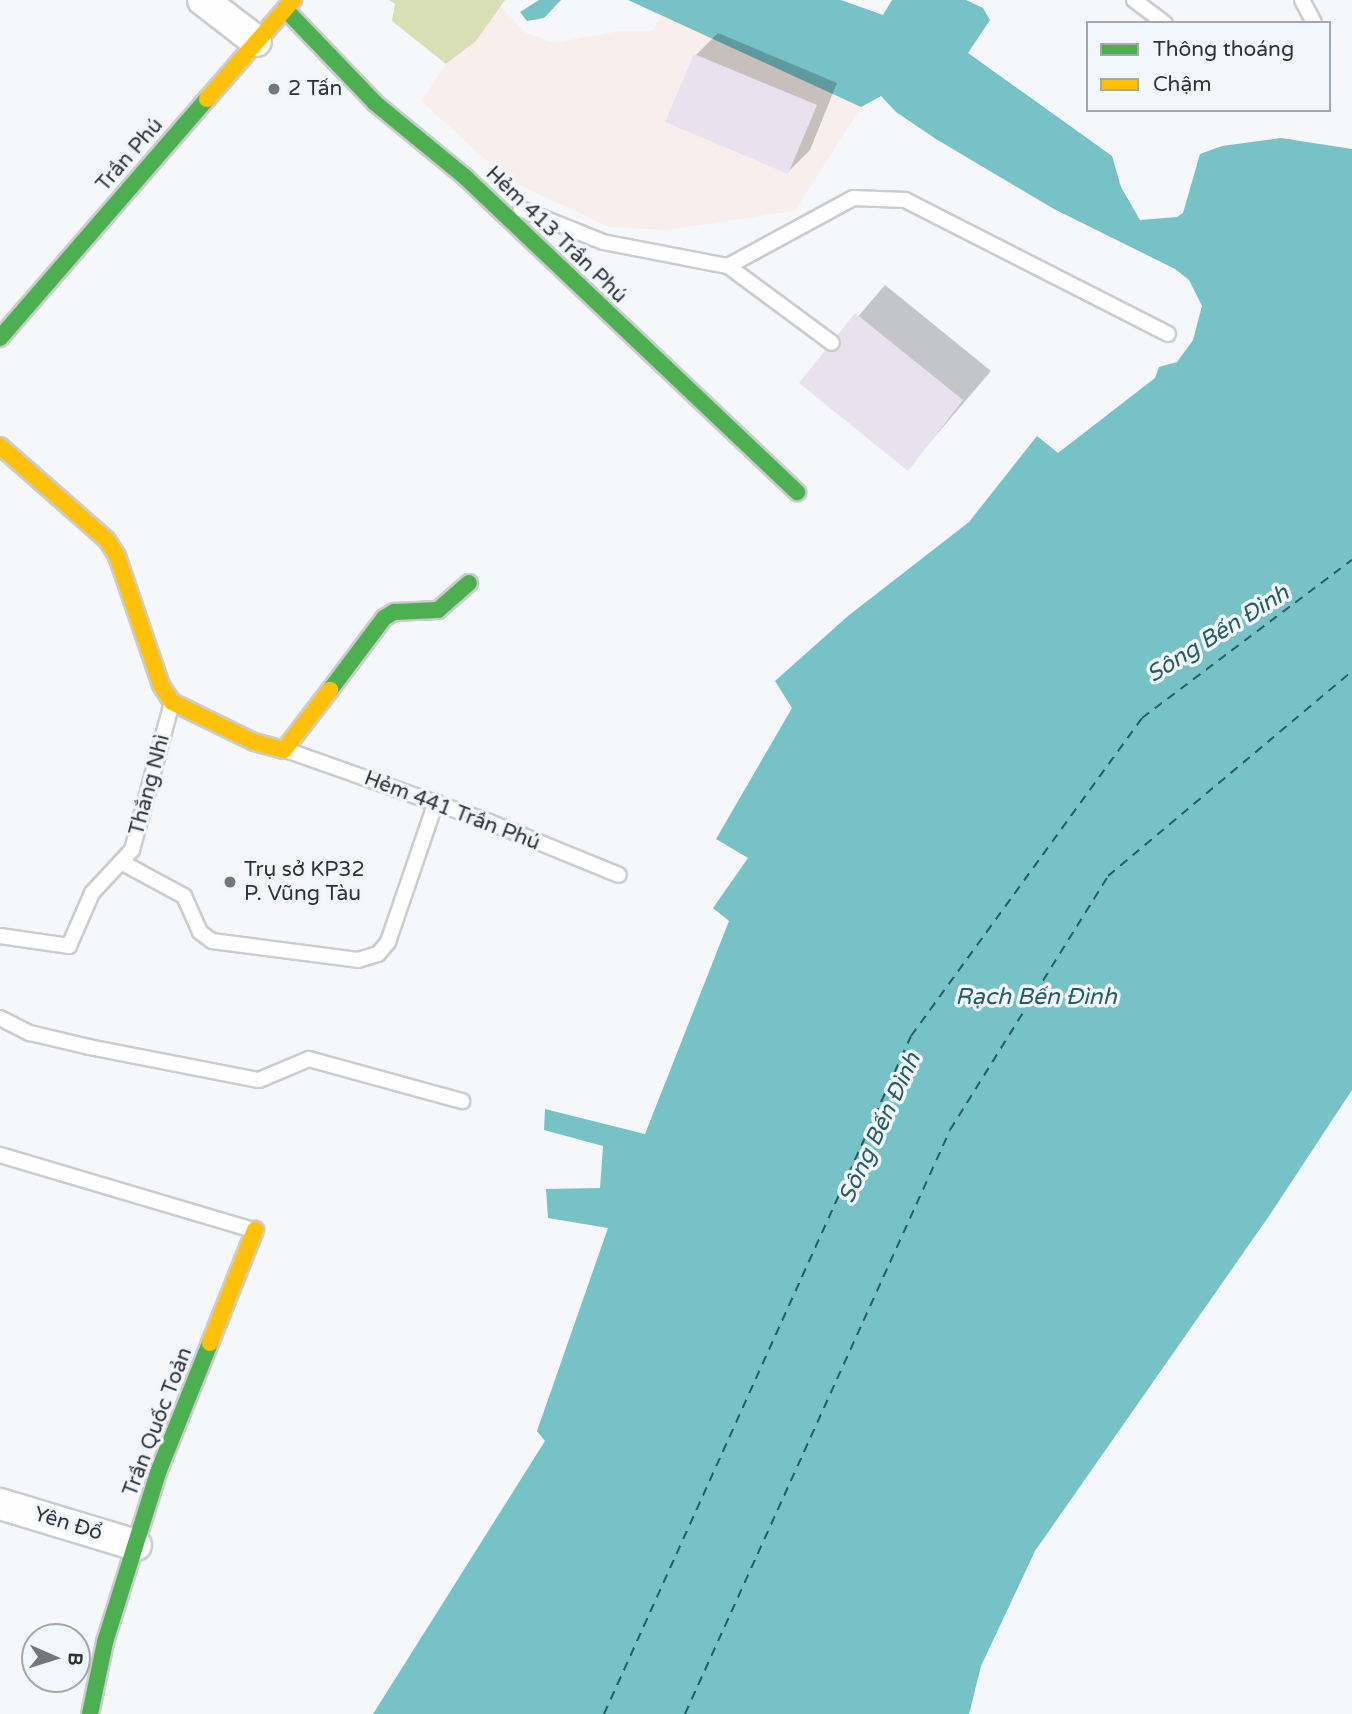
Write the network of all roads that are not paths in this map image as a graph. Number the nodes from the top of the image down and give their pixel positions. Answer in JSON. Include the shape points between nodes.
{"nodes":[{"id":1,"x":203,"y":0,"type":"edge"},
{"id":2,"x":1134,"y":0,"type":"edge"},
{"id":3,"x":1302,"y":0,"type":"edge"},
{"id":4,"x":285,"y":3,"type":"edge"},
{"id":5,"x":1162,"y":21,"type":"edge"},
{"id":6,"x":1313,"y":21,"type":"edge"},
{"id":7,"x":256,"y":41,"type":"junction"},
{"id":8,"x":465,"y":177,"type":"junction"},
{"id":9,"x":728,"y":266,"type":"junction"},
{"id":10,"x":1168,"y":334,"type":"dead end"},
{"id":11,"x":0,"y":338,"type":"edge"},
{"id":12,"x":832,"y":344,"type":"dead end"},
{"id":13,"x":0,"y":446,"type":"edge"},
{"id":14,"x":797,"y":492,"type":"dead end"},
{"id":15,"x":469,"y":583,"type":"dead end"},
{"id":16,"x":172,"y":702,"type":"junction"},
{"id":17,"x":284,"y":750,"type":"junction"},
{"id":18,"x":436,"y":802,"type":"junction"},
{"id":19,"x":121,"y":862,"type":"junction"},
{"id":20,"x":619,"y":875,"type":"dead end"},
{"id":21,"x":0,"y":936,"type":"edge"},
{"id":22,"x":0,"y":1018,"type":"edge"},
{"id":23,"x":462,"y":1101,"type":"dead end"},
{"id":24,"x":0,"y":1155,"type":"edge"},
{"id":25,"x":255,"y":1230,"type":"joint"},
{"id":26,"x":0,"y":1504,"type":"edge"},
{"id":27,"x":136,"y":1545,"type":"junction"},
{"id":28,"x":90,"y":1714,"type":"edge"}],
"edges":[{"from":1,"to":7,"type":"street"},
{"from":2,"to":5,"type":"lane"},
{"from":3,"to":6,"type":"lane"},
{"from":4,"to":7,"type":"street","name":"Trần Phú"},
{"from":4,"to":8,"type":"street","name":"Hẻm 413 Trần Phú","via":[[376,103]]},
{"from":7,"to":11,"type":"street","name":"Trần Phú"},
{"from":8,"to":9,"type":"lane","via":[[537,219],[603,242]]},
{"from":8,"to":14,"type":"street","name":"Hẻm 413 Trần Phú"},
{"from":9,"to":10,"type":"lane","via":[[853,198],[905,200]]},
{"from":9,"to":12,"type":"lane"},
{"from":13,"to":16,"type":"street","via":[[107,540],[117,556],[161,685]]},
{"from":15,"to":17,"type":"street","via":[[438,610],[394,612],[384,618]]},
{"from":16,"to":17,"type":"street","via":[[254,743]]},
{"from":16,"to":19,"type":"lane","name":"Thắng Nhì","via":[[132,850]]},
{"from":17,"to":18,"type":"lane","name":"Hẻm 441 Trần Phú"},
{"from":18,"to":19,"type":"lane","via":[[388,942],[378,954],[358,960],[212,941],[200,932],[184,896]]},
{"from":18,"to":20,"type":"lane","name":"Hẻm 441 Trần Phú"},
{"from":19,"to":21,"type":"lane","name":"Thắng Nhì","via":[[92,893],[69,946]]},
{"from":22,"to":23,"type":"lane","via":[[30,1033],[260,1080],[309,1059]]},
{"from":24,"to":25,"type":"lane"},
{"from":25,"to":27,"type":"street","name":"Trần Quốc Toản","via":[[159,1470]]},
{"from":26,"to":27,"type":"street","name":"Yên Đổ"},
{"from":27,"to":28,"type":"street","name":"Trần Quốc Toản","via":[[105,1642]]}]}
